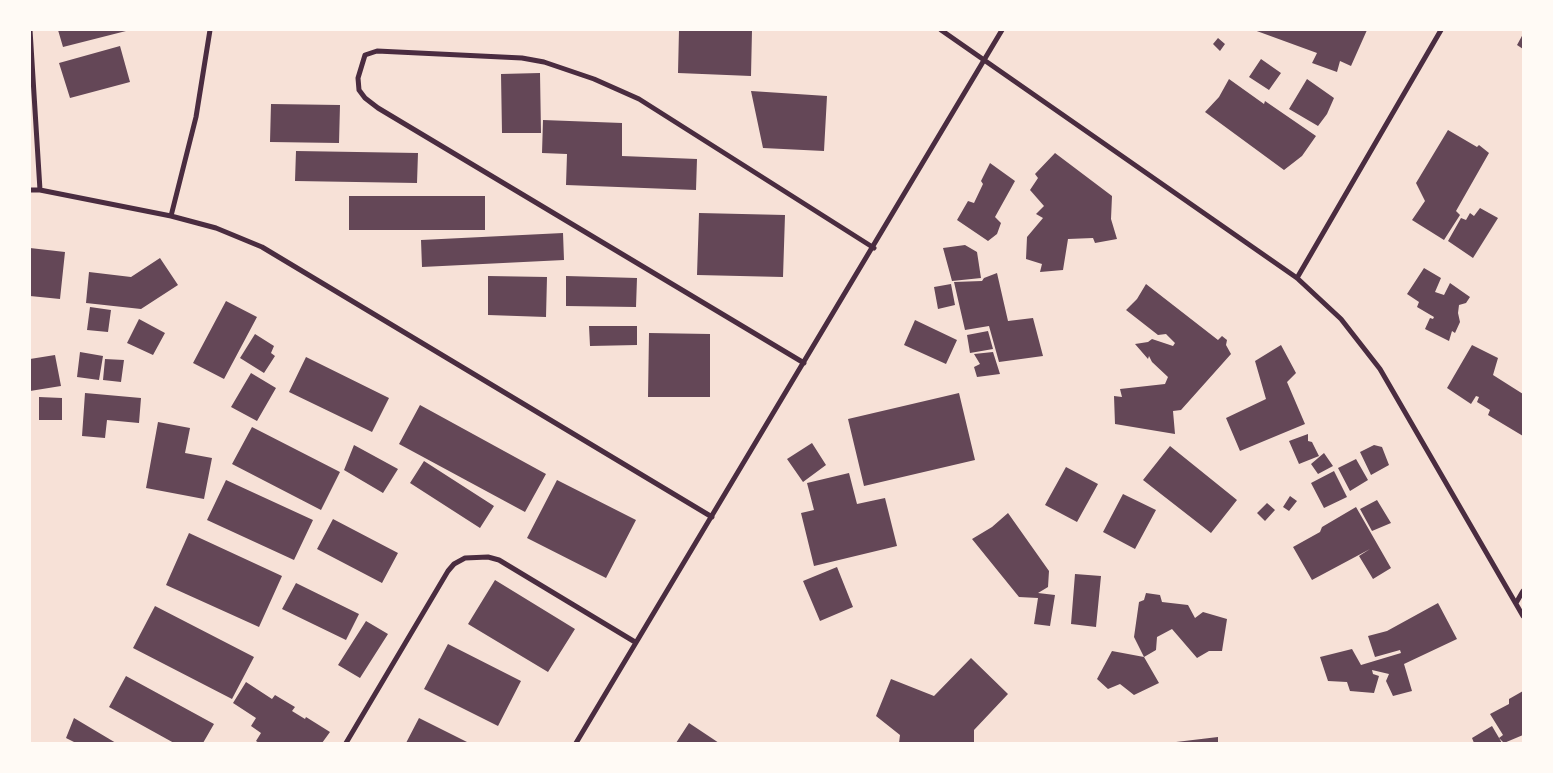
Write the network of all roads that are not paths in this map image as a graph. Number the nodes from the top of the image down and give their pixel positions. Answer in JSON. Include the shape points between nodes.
{"nodes":[{"id":1,"x":30,"y":30,"type":"edge"},
{"id":2,"x":210,"y":30,"type":"edge"},
{"id":3,"x":941,"y":30,"type":"edge"},
{"id":4,"x":1002,"y":30,"type":"edge"},
{"id":5,"x":1441,"y":30,"type":"edge"},
{"id":6,"x":984,"y":61,"type":"junction"},
{"id":7,"x":30,"y":190,"type":"edge"},
{"id":8,"x":40,"y":190,"type":"junction"},
{"id":9,"x":171,"y":216,"type":"junction"},
{"id":10,"x":874,"y":248,"type":"junction"},
{"id":11,"x":1297,"y":278,"type":"junction"},
{"id":12,"x":804,"y":363,"type":"junction"},
{"id":13,"x":712,"y":517,"type":"junction"},
{"id":14,"x":1523,"y":592,"type":"edge"},
{"id":15,"x":1516,"y":603,"type":"junction"},
{"id":16,"x":1523,"y":616,"type":"edge"},
{"id":17,"x":635,"y":642,"type":"junction"},
{"id":18,"x":346,"y":743,"type":"edge"},
{"id":19,"x":576,"y":743,"type":"edge"}],
"edges":[{"from":1,"to":8,"type":"street"},
{"from":2,"to":9,"type":"street","via":[[196,117]]},
{"from":3,"to":6,"type":"street"},
{"from":4,"to":6,"type":"street"},
{"from":5,"to":11,"type":"street"},
{"from":6,"to":10,"type":"street"},
{"from":6,"to":11,"type":"street"},
{"from":7,"to":8,"type":"street"},
{"from":8,"to":9,"type":"street"},
{"from":9,"to":13,"type":"street","via":[[216,228],[262,247]]},
{"from":10,"to":12,"type":"street"},
{"from":10,"to":12,"type":"street","via":[[639,99],[594,79],[522,58],[377,51],[365,55],[358,86],[365,98]]},
{"from":11,"to":15,"type":"street","via":[[1341,319],[1380,369]]},
{"from":12,"to":13,"type":"street"},
{"from":13,"to":17,"type":"street"},
{"from":14,"to":15,"type":"street"},
{"from":15,"to":16,"type":"street"},
{"from":17,"to":18,"type":"street","via":[[499,560],[465,558],[448,571]]},
{"from":17,"to":19,"type":"street"}]}
